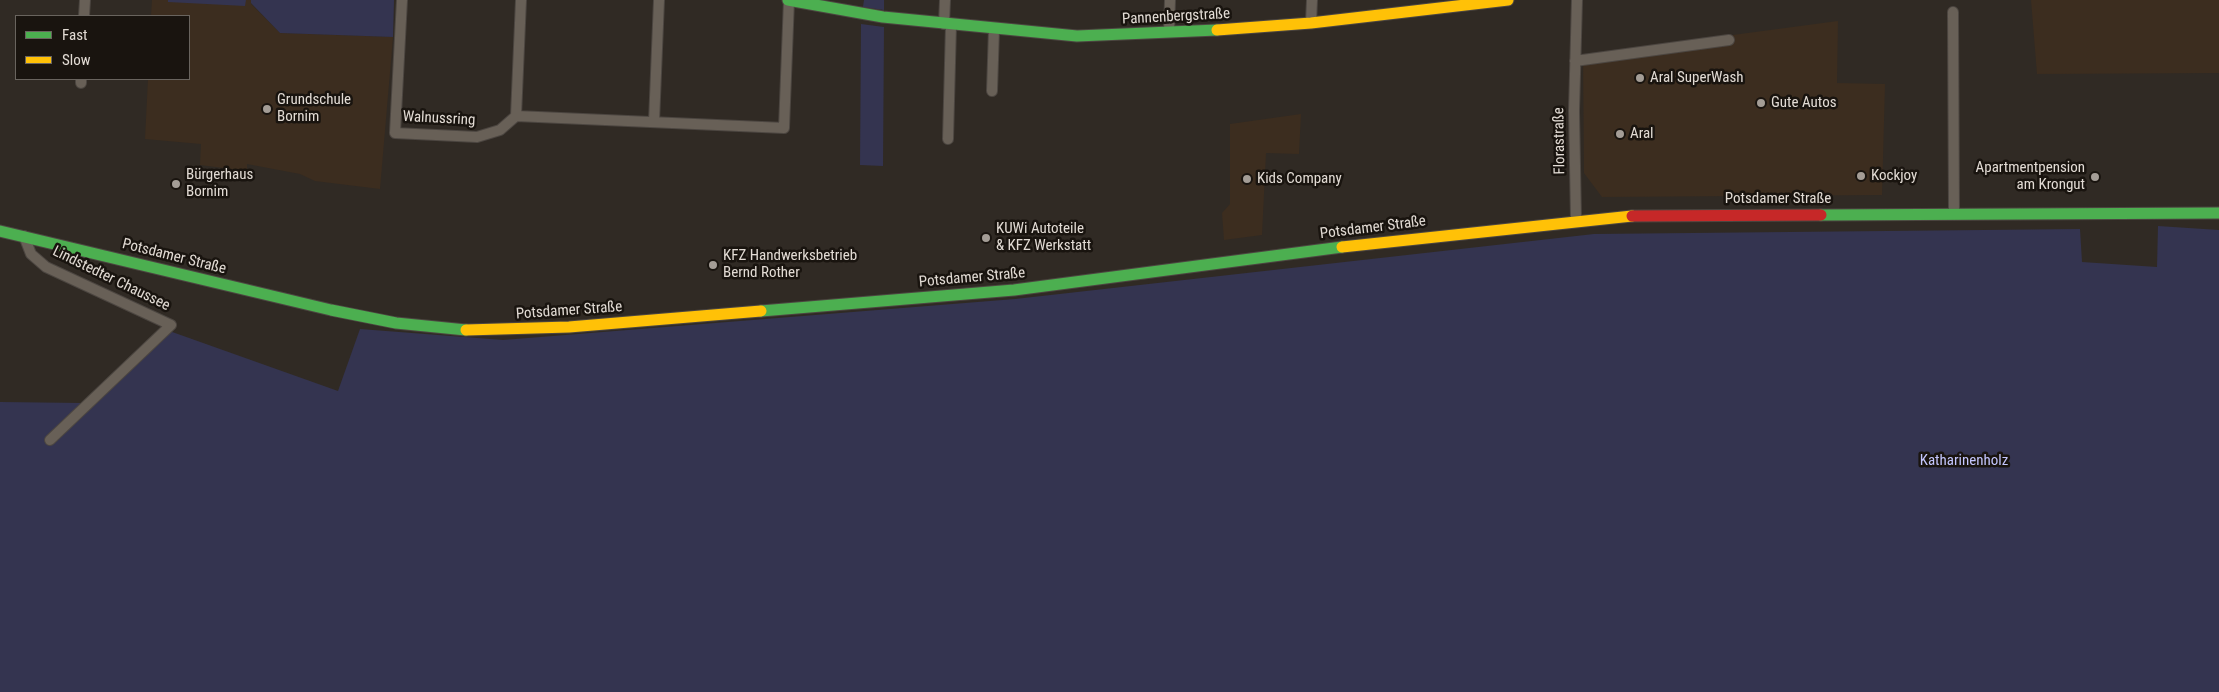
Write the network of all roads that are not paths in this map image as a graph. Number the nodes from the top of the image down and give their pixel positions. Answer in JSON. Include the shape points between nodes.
{"nodes":[{"id":1,"x":85,"y":0,"type":"edge"},
{"id":2,"x":402,"y":0,"type":"edge"},
{"id":3,"x":521,"y":0,"type":"edge"},
{"id":4,"x":659,"y":0,"type":"edge"},
{"id":5,"x":788,"y":0,"type":"edge"},
{"id":6,"x":945,"y":0,"type":"edge"},
{"id":7,"x":1170,"y":0,"type":"edge"},
{"id":8,"x":1312,"y":0,"type":"edge"},
{"id":9,"x":1508,"y":0,"type":"edge"},
{"id":10,"x":1577,"y":0,"type":"edge"},
{"id":11,"x":1440,"y":4,"type":"edge"},
{"id":12,"x":1953,"y":12,"type":"dead end"},
{"id":13,"x":84,"y":15,"type":"edge"},
{"id":14,"x":1311,"y":23,"type":"junction"},
{"id":15,"x":947,"y":24,"type":"junction"},
{"id":16,"x":994,"y":29,"type":"junction"},
{"id":17,"x":1169,"y":32,"type":"junction"},
{"id":18,"x":1729,"y":40,"type":"dead end"},
{"id":19,"x":1575,"y":61,"type":"junction"},
{"id":20,"x":992,"y":91,"type":"dead end"},
{"id":21,"x":516,"y":116,"type":"junction"},
{"id":22,"x":654,"y":122,"type":"junction"},
{"id":23,"x":948,"y":139,"type":"dead end"},
{"id":24,"x":2219,"y":213,"type":"edge"},
{"id":25,"x":1954,"y":214,"type":"junction"},
{"id":26,"x":1576,"y":220,"type":"junction"},
{"id":27,"x":0,"y":231,"type":"edge"},
{"id":28,"x":24,"y":236,"type":"junction"},
{"id":29,"x":50,"y":440,"type":"dead end"}],
"edges":[{"from":1,"to":13,"type":"street"},
{"from":2,"to":21,"type":"street","name":"Walnussring","via":[[396,133],[477,137],[500,130]]},
{"from":3,"to":21,"type":"street"},
{"from":4,"to":22,"type":"street"},
{"from":5,"to":15,"type":"main road","name":"Pannenbergstraße","via":[[883,18]]},
{"from":5,"to":22,"type":"street","via":[[784,128]]},
{"from":6,"to":15,"type":"street"},
{"from":7,"to":17,"type":"street"},
{"from":8,"to":14,"type":"street"},
{"from":9,"to":11,"type":"main road","name":"Pannenbergstraße"},
{"from":10,"to":19,"type":"street","name":"Florastraße"},
{"from":11,"to":14,"type":"main road","name":"Pannenbergstraße"},
{"from":12,"to":25,"type":"street"},
{"from":14,"to":17,"type":"main road","name":"Pannenbergstraße"},
{"from":15,"to":16,"type":"main road","name":"Pannenbergstraße"},
{"from":15,"to":23,"type":"street"},
{"from":16,"to":17,"type":"main road","name":"Pannenbergstraße","via":[[1077,36]]},
{"from":16,"to":20,"type":"street"},
{"from":18,"to":19,"type":"street"},
{"from":19,"to":26,"type":"street","name":"Florastraße"},
{"from":21,"to":22,"type":"street"},
{"from":24,"to":25,"type":"main road","name":"Potsdamer Straße"},
{"from":25,"to":26,"type":"main road","name":"Potsdamer Straße","via":[[1670,215]]},
{"from":26,"to":28,"type":"main road","name":"Potsdamer Straße","via":[[1402,239],[1014,290],[563,328],[502,330],[419,326],[356,316]]},
{"from":27,"to":28,"type":"main road","name":"Potsdamer Straße"},
{"from":28,"to":29,"type":"street","name":"Lindstedter Chaussee","via":[[31,254],[46,267],[171,325]]}]}
